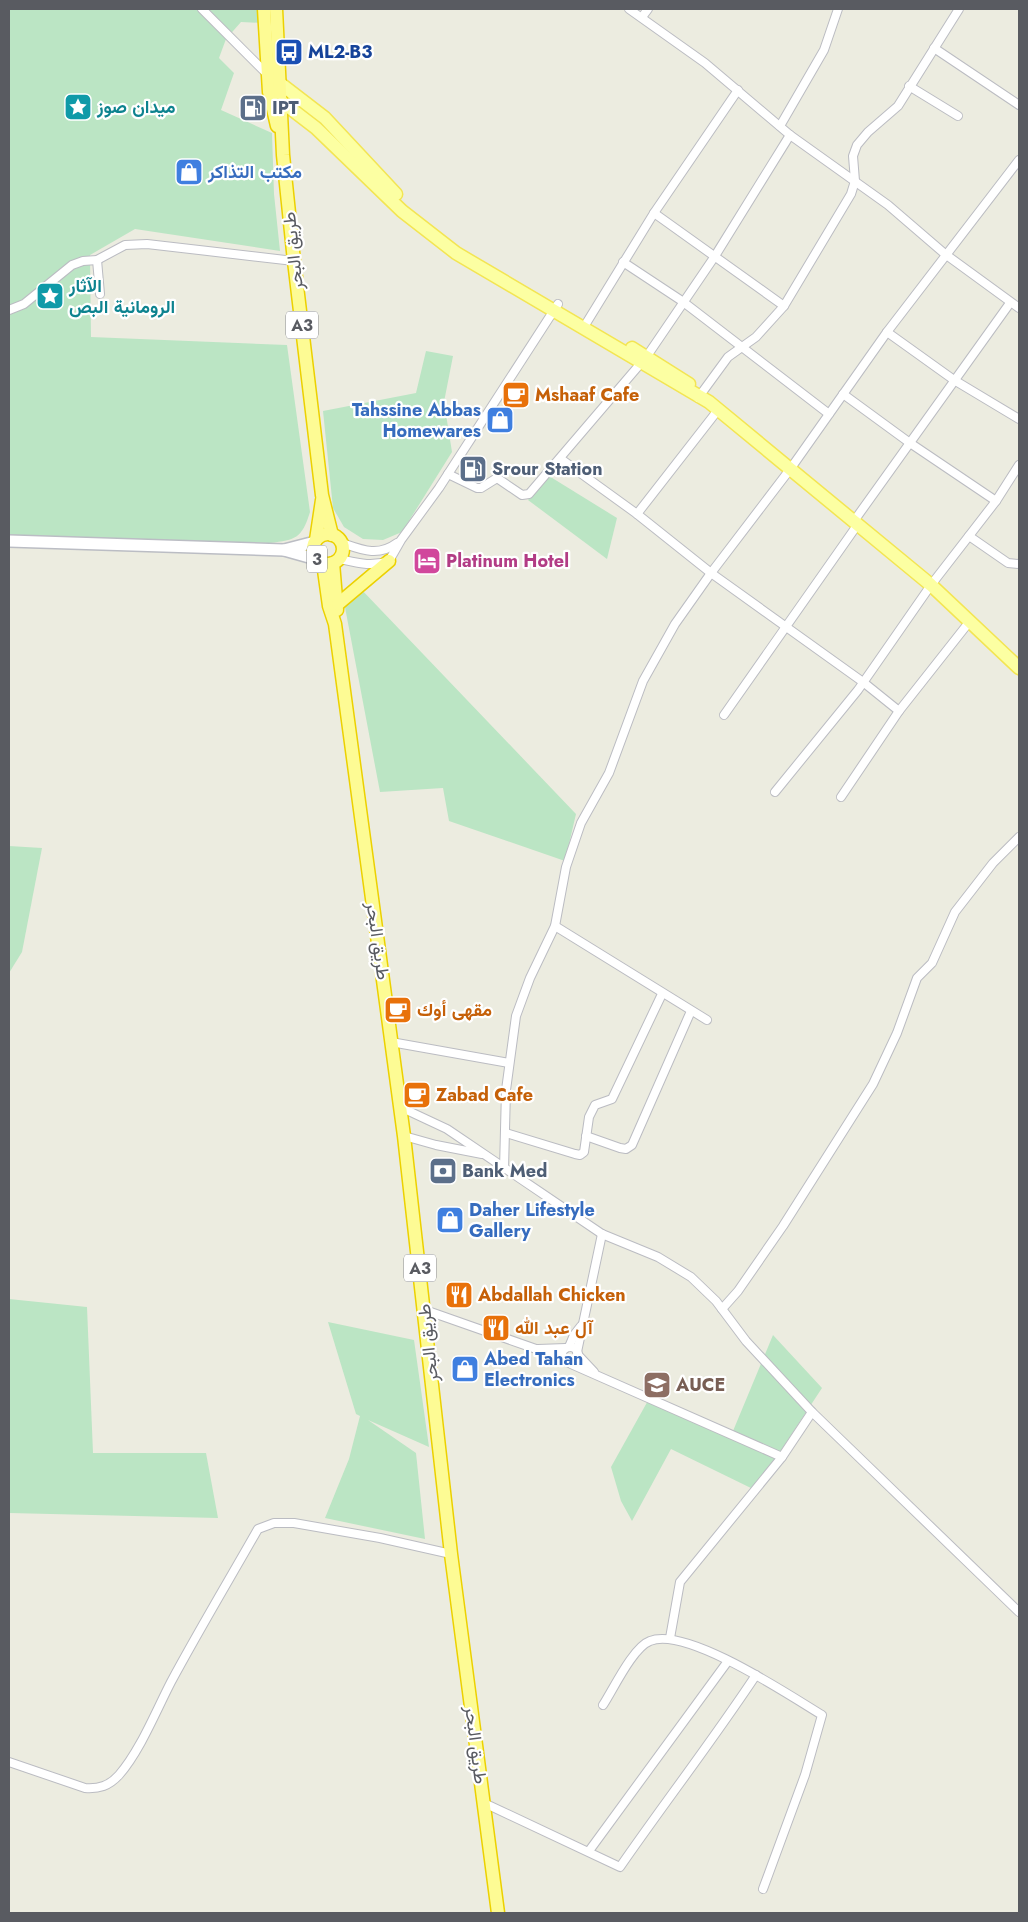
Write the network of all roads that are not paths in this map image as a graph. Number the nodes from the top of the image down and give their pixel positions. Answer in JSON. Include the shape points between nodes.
{"nodes":[{"id":1,"x":202,"y":9,"type":"edge"},
{"id":2,"x":264,"y":9,"type":"edge"},
{"id":3,"x":276,"y":9,"type":"edge"},
{"id":4,"x":629,"y":9,"type":"edge"},
{"id":5,"x":648,"y":9,"type":"edge"},
{"id":6,"x":838,"y":9,"type":"edge"},
{"id":7,"x":959,"y":9,"type":"edge"},
{"id":8,"x":642,"y":18,"type":"junction"},
{"id":9,"x":934,"y":48,"type":"junction"},
{"id":10,"x":268,"y":74,"type":"junction"},
{"id":11,"x":280,"y":84,"type":"junction"},
{"id":12,"x":909,"y":86,"type":"junction"},
{"id":13,"x":738,"y":90,"type":"junction"},
{"id":14,"x":269,"y":92,"type":"junction"},
{"id":15,"x":282,"y":100,"type":"junction"},
{"id":16,"x":1019,"y":105,"type":"edge"},
{"id":17,"x":958,"y":116,"type":"dead end"},
{"id":18,"x":780,"y":126,"type":"junction"},
{"id":19,"x":790,"y":135,"type":"junction"},
{"id":20,"x":284,"y":155,"type":"junction"},
{"id":21,"x":1019,"y":160,"type":"edge"},
{"id":22,"x":855,"y":181,"type":"junction"},
{"id":23,"x":654,"y":212,"type":"junction"},
{"id":24,"x":438,"y":234,"type":"junction"},
{"id":25,"x":946,"y":254,"type":"junction"},
{"id":26,"x":714,"y":256,"type":"junction"},
{"id":27,"x":97,"y":260,"type":"junction"},
{"id":28,"x":294,"y":261,"type":"junction"},
{"id":29,"x":623,"y":262,"type":"junction"},
{"id":30,"x":100,"y":294,"type":"dead end"},
{"id":31,"x":682,"y":301,"type":"junction"},
{"id":32,"x":1010,"y":302,"type":"junction"},
{"id":33,"x":784,"y":306,"type":"junction"},
{"id":34,"x":556,"y":307,"type":"junction"},
{"id":35,"x":1019,"y":308,"type":"edge"},
{"id":36,"x":9,"y":310,"type":"edge"},
{"id":37,"x":587,"y":322,"type":"junction"},
{"id":38,"x":887,"y":332,"type":"junction"},
{"id":39,"x":741,"y":346,"type":"junction"},
{"id":40,"x":644,"y":359,"type":"junction"},
{"id":41,"x":954,"y":380,"type":"junction"},
{"id":42,"x":843,"y":394,"type":"junction"},
{"id":43,"x":707,"y":400,"type":"junction"},
{"id":44,"x":829,"y":414,"type":"junction"},
{"id":45,"x":1019,"y":418,"type":"edge"},
{"id":46,"x":910,"y":443,"type":"junction"},
{"id":47,"x":561,"y":459,"type":"junction"},
{"id":48,"x":1019,"y":465,"type":"edge"},
{"id":49,"x":791,"y":468,"type":"junction"},
{"id":50,"x":448,"y":474,"type":"junction"},
{"id":51,"x":322,"y":495,"type":"junction"},
{"id":52,"x":996,"y":501,"type":"junction"},
{"id":53,"x":637,"y":514,"type":"junction"},
{"id":54,"x":856,"y":522,"type":"junction"},
{"id":55,"x":969,"y":536,"type":"junction"},
{"id":56,"x":337,"y":539,"type":"junction"},
{"id":57,"x":401,"y":540,"type":"junction"},
{"id":58,"x":9,"y":541,"type":"edge"},
{"id":59,"x":315,"y":541,"type":"junction"},
{"id":60,"x":284,"y":550,"type":"junction"},
{"id":61,"x":328,"y":561,"type":"junction"},
{"id":62,"x":389,"y":561,"type":"junction"},
{"id":63,"x":1019,"y":564,"type":"edge"},
{"id":64,"x":711,"y":573,"type":"junction"},
{"id":65,"x":931,"y":585,"type":"junction"},
{"id":66,"x":338,"y":604,"type":"junction"},
{"id":67,"x":970,"y":621,"type":"junction"},
{"id":68,"x":335,"y":624,"type":"junction"},
{"id":69,"x":786,"y":629,"type":"junction"},
{"id":70,"x":1019,"y":668,"type":"edge"},
{"id":71,"x":863,"y":682,"type":"junction"},
{"id":72,"x":900,"y":711,"type":"junction"},
{"id":73,"x":724,"y":715,"type":"dead end"},
{"id":74,"x":775,"y":792,"type":"dead end"},
{"id":75,"x":841,"y":797,"type":"dead end"},
{"id":76,"x":1019,"y":837,"type":"edge"},
{"id":77,"x":555,"y":926,"type":"junction"},
{"id":78,"x":662,"y":994,"type":"junction"},
{"id":79,"x":691,"y":1010,"type":"junction"},
{"id":80,"x":707,"y":1020,"type":"dead end"},
{"id":81,"x":391,"y":1042,"type":"junction"},
{"id":82,"x":509,"y":1063,"type":"junction"},
{"id":83,"x":400,"y":1107,"type":"junction"},
{"id":84,"x":506,"y":1133,"type":"junction"},
{"id":85,"x":404,"y":1136,"type":"junction"},
{"id":86,"x":586,"y":1136,"type":"junction"},
{"id":87,"x":485,"y":1154,"type":"junction"},
{"id":88,"x":504,"y":1169,"type":"junction"},
{"id":89,"x":602,"y":1234,"type":"junction"},
{"id":90,"x":722,"y":1309,"type":"junction"},
{"id":91,"x":424,"y":1310,"type":"junction"},
{"id":92,"x":581,"y":1326,"type":"junction"},
{"id":93,"x":568,"y":1348,"type":"junction"},
{"id":94,"x":536,"y":1349,"type":"junction"},
{"id":95,"x":578,"y":1353,"type":"junction"},
{"id":96,"x":568,"y":1363,"type":"junction"},
{"id":97,"x":597,"y":1375,"type":"junction"},
{"id":98,"x":812,"y":1412,"type":"junction"},
{"id":99,"x":782,"y":1457,"type":"junction"},
{"id":100,"x":452,"y":1554,"type":"junction"},
{"id":101,"x":1019,"y":1612,"type":"edge"},
{"id":102,"x":670,"y":1638,"type":"junction"},
{"id":103,"x":728,"y":1661,"type":"junction"},
{"id":104,"x":756,"y":1675,"type":"junction"},
{"id":105,"x":603,"y":1705,"type":"dead end"},
{"id":106,"x":9,"y":1762,"type":"edge"},
{"id":107,"x":484,"y":1803,"type":"junction"},
{"id":108,"x":589,"y":1852,"type":"junction"},
{"id":109,"x":763,"y":1889,"type":"dead end"},
{"id":110,"x":498,"y":1913,"type":"edge"}],
"edges":[{"from":1,"to":10,"type":"street"},
{"from":2,"to":10,"type":"highway","name":"طريق البحر","number":"A3"},
{"from":3,"to":11,"type":"highway","name":"طريق البحر","number":"A3"},
{"from":4,"to":8,"type":"street"},
{"from":5,"to":8,"type":"street"},
{"from":6,"to":18,"type":"street","via":[[824,50]]},
{"from":7,"to":9,"type":"street"},
{"from":8,"to":13,"type":"street"},
{"from":9,"to":12,"type":"street"},
{"from":9,"to":16,"type":"street"},
{"from":10,"to":11,"type":"main road"},
{"from":10,"to":14,"type":"highway","name":"طريق البحر","number":"A3"},
{"from":11,"to":15,"type":"highway","name":"طريق البحر","number":"A3"},
{"from":11,"to":24,"type":"main road","via":[[325,118],[406,205]]},
{"from":12,"to":17,"type":"street"},
{"from":12,"to":22,"type":"street","via":[[891,114],[857,145],[852,162]]},
{"from":13,"to":18,"type":"street"},
{"from":13,"to":23,"type":"street"},
{"from":14,"to":15,"type":"main road"},
{"from":14,"to":20,"type":"highway","name":"طريق البحر","number":"A3"},
{"from":15,"to":20,"type":"highway","name":"طريق البحر","number":"A3"},
{"from":15,"to":24,"type":"main road","via":[[316,128],[402,211]]},
{"from":18,"to":19,"type":"street"},
{"from":19,"to":22,"type":"street"},
{"from":19,"to":26,"type":"street"},
{"from":20,"to":28,"type":"highway","name":"طريق البحر","number":"A3"},
{"from":21,"to":25,"type":"street"},
{"from":22,"to":25,"type":"street"},
{"from":22,"to":33,"type":"street","via":[[840,214]]},
{"from":23,"to":26,"type":"street"},
{"from":23,"to":29,"type":"street"},
{"from":24,"to":34,"type":"main road"},
{"from":25,"to":32,"type":"street"},
{"from":25,"to":38,"type":"street"},
{"from":26,"to":31,"type":"street"},
{"from":26,"to":33,"type":"street"},
{"from":27,"to":28,"type":"street","via":[[126,245],[147,244]]},
{"from":27,"to":30,"type":"street"},
{"from":27,"to":36,"type":"street","via":[[83,260],[72,265],[24,304]]},
{"from":28,"to":51,"type":"highway","name":"طريق البحر","number":"A3"},
{"from":29,"to":31,"type":"street"},
{"from":29,"to":37,"type":"street"},
{"from":31,"to":39,"type":"street"},
{"from":31,"to":40,"type":"street"},
{"from":32,"to":35,"type":"street"},
{"from":32,"to":41,"type":"street"},
{"from":33,"to":39,"type":"street","via":[[756,337]]},
{"from":34,"to":37,"type":"main road"},
{"from":34,"to":40,"type":"main road"},
{"from":34,"to":50,"type":"street"},
{"from":37,"to":40,"type":"main road"},
{"from":38,"to":41,"type":"street"},
{"from":38,"to":42,"type":"street"},
{"from":39,"to":43,"type":"street","via":[[728,357]]},
{"from":39,"to":44,"type":"street"},
{"from":40,"to":43,"type":"main road"},
{"from":40,"to":47,"type":"street"},
{"from":41,"to":45,"type":"street"},
{"from":41,"to":46,"type":"street"},
{"from":42,"to":44,"type":"street"},
{"from":42,"to":46,"type":"street"},
{"from":43,"to":49,"type":"main road"},
{"from":43,"to":53,"type":"street"},
{"from":44,"to":49,"type":"street"},
{"from":46,"to":52,"type":"street"},
{"from":46,"to":54,"type":"street"},
{"from":47,"to":50,"type":"street","via":[[526,496],[497,478],[477,488]]},
{"from":47,"to":53,"type":"street"},
{"from":48,"to":52,"type":"street"},
{"from":49,"to":54,"type":"main road"},
{"from":49,"to":64,"type":"street"},
{"from":50,"to":57,"type":"street"},
{"from":51,"to":56,"type":"highway","name":"طريق البحر","number":"A3"},
{"from":51,"to":59,"type":"highway","name":"طريق البحر","number":"A3"},
{"from":52,"to":55,"type":"street"},
{"from":53,"to":64,"type":"street"},
{"from":54,"to":65,"type":"main road"},
{"from":54,"to":69,"type":"street"},
{"from":55,"to":63,"type":"street","via":[[1008,563]]},
{"from":55,"to":65,"type":"street"},
{"from":56,"to":57,"type":"street","via":[[369,552],[389,549]]},
{"from":56,"to":59,"type":"highway","number":"3","via":[[321,536]]},
{"from":56,"to":61,"type":"highway","number":"3","via":[[342,554]]},
{"from":57,"to":62,"type":"street"},
{"from":58,"to":60,"type":"main road"},
{"from":59,"to":60,"type":"main road"},
{"from":59,"to":61,"type":"highway","number":"3","via":[[313,548]]},
{"from":60,"to":61,"type":"main road"},
{"from":61,"to":62,"type":"street","via":[[366,565]]},
{"from":61,"to":66,"type":"highway","name":"طريق البحر","number":"A3"},
{"from":61,"to":68,"type":"highway","name":"طريق البحر","number":"A3","via":[[326,590]]},
{"from":62,"to":66,"type":"highway"},
{"from":64,"to":69,"type":"street"},
{"from":64,"to":77,"type":"street","via":[[674,624],[643,681],[610,773],[581,823],[566,867]]},
{"from":65,"to":67,"type":"main road"},
{"from":65,"to":71,"type":"street"},
{"from":66,"to":68,"type":"highway","name":"طريق البحر","number":"A3"},
{"from":67,"to":70,"type":"main road"},
{"from":67,"to":72,"type":"street"},
{"from":68,"to":81,"type":"highway","name":"طريق البحر","number":"A3"},
{"from":69,"to":71,"type":"street"},
{"from":69,"to":73,"type":"street"},
{"from":71,"to":72,"type":"street"},
{"from":71,"to":74,"type":"street"},
{"from":72,"to":75,"type":"street"},
{"from":76,"to":90,"type":"street","via":[[993,863],[955,912],[932,963],[917,978],[897,1033],[873,1084],[783,1226]]},
{"from":77,"to":78,"type":"street"},
{"from":77,"to":82,"type":"street","via":[[516,1016]]},
{"from":78,"to":79,"type":"street"},
{"from":78,"to":86,"type":"street","via":[[612,1099],[595,1105]]},
{"from":79,"to":80,"type":"street"},
{"from":79,"to":86,"type":"street","via":[[632,1145],[620,1148]]},
{"from":81,"to":82,"type":"street"},
{"from":81,"to":83,"type":"highway","name":"طريق البحر","number":"A3"},
{"from":82,"to":84,"type":"street"},
{"from":83,"to":85,"type":"highway","name":"طريق البحر","number":"A3"},
{"from":83,"to":87,"type":"street","via":[[446,1129]]},
{"from":84,"to":86,"type":"street","via":[[580,1155],[584,1152]]},
{"from":84,"to":88,"type":"street"},
{"from":85,"to":87,"type":"street"},
{"from":85,"to":91,"type":"highway","name":"طريق البحر","number":"A3"},
{"from":87,"to":88,"type":"street"},
{"from":88,"to":89,"type":"street"},
{"from":89,"to":90,"type":"street","via":[[680,1268]]},
{"from":89,"to":92,"type":"street"},
{"from":90,"to":98,"type":"street","via":[[746,1341]]},
{"from":91,"to":94,"type":"street"},
{"from":91,"to":100,"type":"highway","name":"طريق البحر","number":"A3"},
{"from":92,"to":93,"type":"street"},
{"from":92,"to":95,"type":"street"},
{"from":93,"to":94,"type":"street"},
{"from":93,"to":95,"type":"street"},
{"from":93,"to":96,"type":"street","via":[[562,1356]]},
{"from":94,"to":96,"type":"street"},
{"from":95,"to":96,"type":"street","via":[[576,1361]]},
{"from":95,"to":97,"type":"street"},
{"from":96,"to":97,"type":"street"},
{"from":97,"to":99,"type":"street"},
{"from":98,"to":99,"type":"street"},
{"from":98,"to":101,"type":"street"},
{"from":99,"to":102,"type":"street","via":[[680,1582]]},
{"from":100,"to":106,"type":"street","via":[[294,1523],[274,1523],[258,1529],[120,1774],[96,1788],[85,1788]]},
{"from":100,"to":107,"type":"highway","name":"طريق البحر","number":"A3"},
{"from":102,"to":103,"type":"street"},
{"from":102,"to":105,"type":"street","via":[[649,1641],[636,1654]]},
{"from":103,"to":104,"type":"street"},
{"from":103,"to":108,"type":"street"},
{"from":104,"to":108,"type":"street","via":[[620,1867]]},
{"from":104,"to":109,"type":"street","via":[[822,1715],[805,1776]]},
{"from":107,"to":108,"type":"street"},
{"from":107,"to":110,"type":"highway","name":"طريق البحر","number":"A3"}]}
